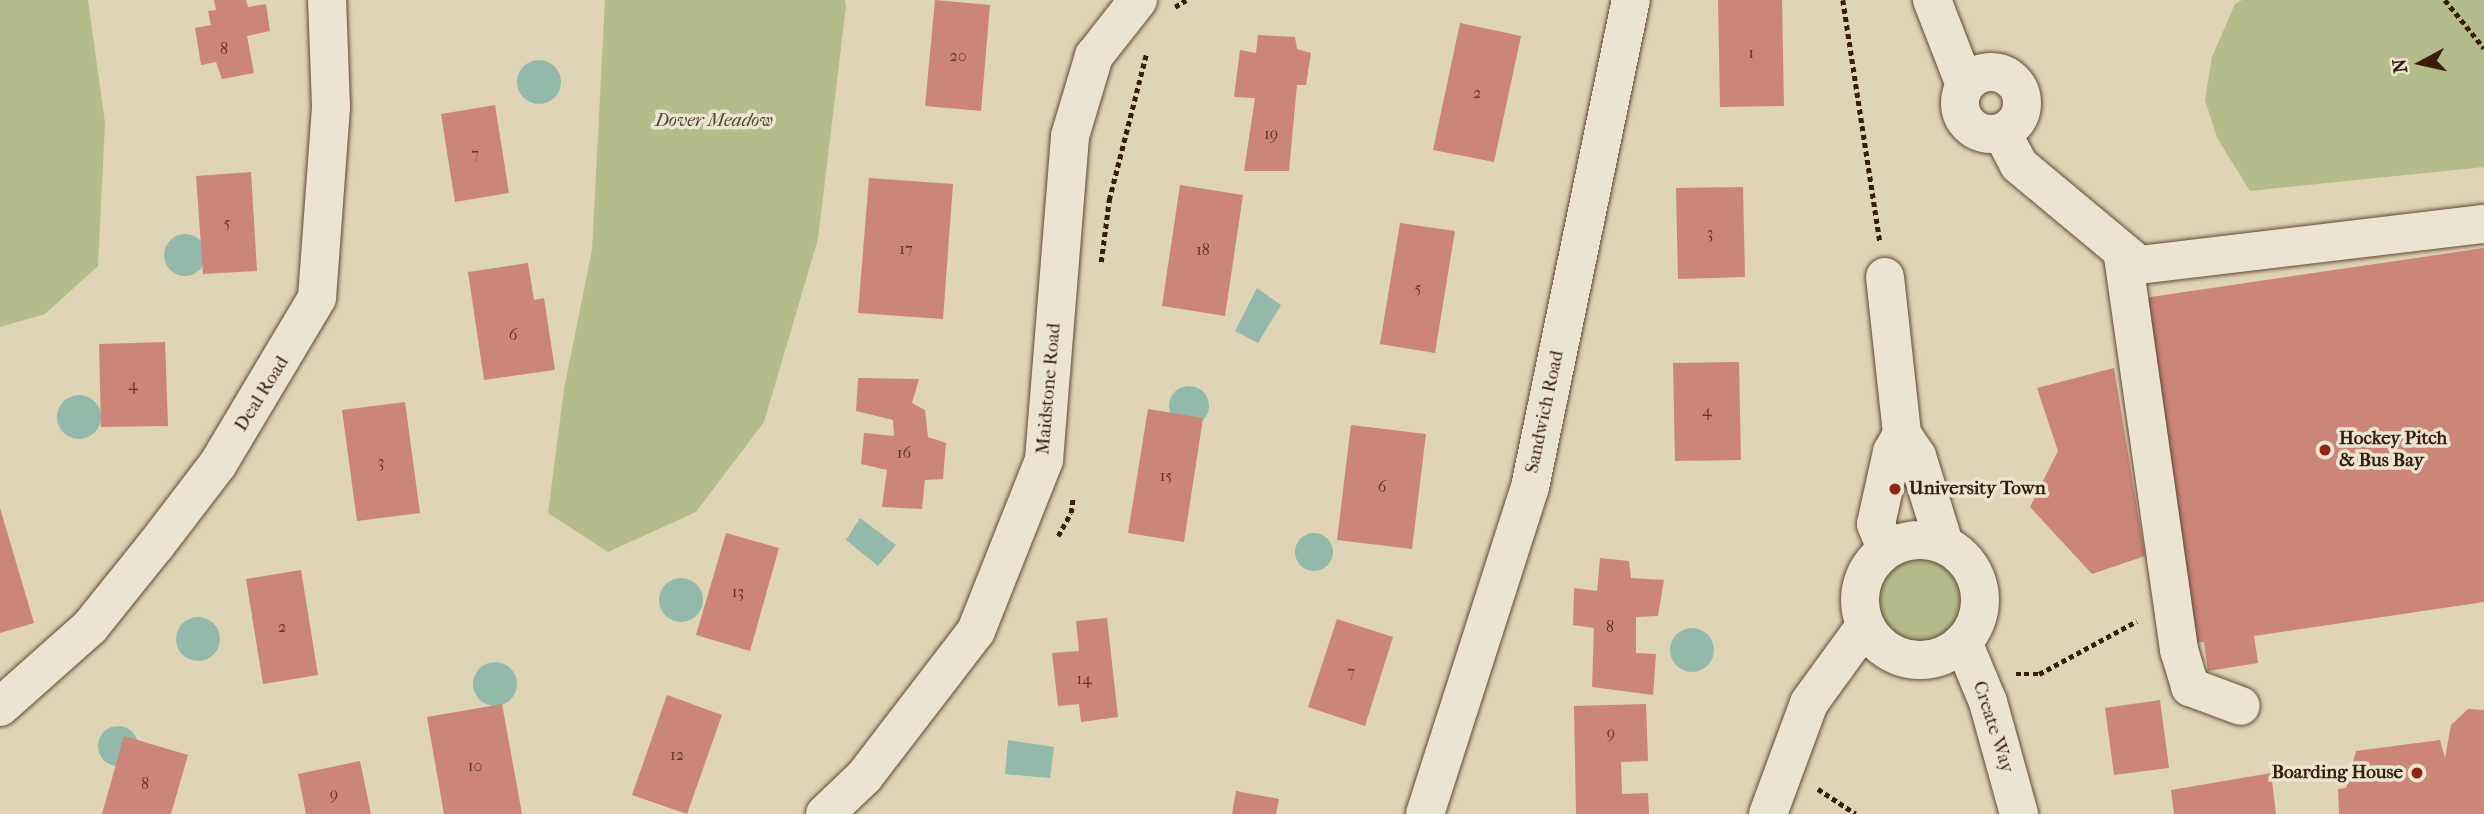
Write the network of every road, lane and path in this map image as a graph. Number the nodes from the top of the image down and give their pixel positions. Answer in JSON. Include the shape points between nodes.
{"nodes":[{"id":1,"x":327,"y":0,"type":"edge"},
{"id":2,"x":1138,"y":0,"type":"edge"},
{"id":3,"x":1631,"y":0,"type":"edge"},
{"id":4,"x":1843,"y":0,"type":"edge"},
{"id":5,"x":1932,"y":0,"type":"edge"},
{"id":6,"x":2445,"y":0,"type":"edge"},
{"id":7,"x":2484,"y":48,"type":"edge"},
{"id":8,"x":2484,"y":224,"type":"edge"},
{"id":9,"x":2123,"y":256,"type":"junction"},
{"id":10,"x":1885,"y":277,"type":"joint"},
{"id":11,"x":1902,"y":435,"type":"junction"},
{"id":12,"x":1944,"y":544,"type":"junction"},
{"id":13,"x":1886,"y":549,"type":"junction"},
{"id":14,"x":2172,"y":602,"type":"junction"},
{"id":15,"x":1865,"y":626,"type":"junction"},
{"id":16,"x":1970,"y":658,"type":"junction"},
{"id":17,"x":2241,"y":706,"type":"dead end"},
{"id":18,"x":0,"y":707,"type":"edge"},
{"id":19,"x":2016,"y":808,"type":"edge"},
{"id":20,"x":825,"y":814,"type":"edge"},
{"id":21,"x":1425,"y":814,"type":"edge"},
{"id":22,"x":1768,"y":814,"type":"edge"}],
"edges":[{"from":1,"to":18,"type":"street","name":"Deal Road","via":[[331,107],[317,298],[218,464],[156,545],[90,627]]},
{"from":2,"to":20,"type":"street","name":"Maidstone Road","via":[[1094,56],[1070,136],[1044,460],[976,631],[864,777]]},
{"from":3,"to":21,"type":"street","name":"Sandwich Road","via":[[1530,487]]},
{"from":4,"to":10,"type":"path"},
{"from":5,"to":9,"type":"street","via":[[1965,85],[1960,104],[1968,123],[1985,133],[2002,132],[2019,165]]},
{"from":6,"to":7,"type":"path"},
{"from":8,"to":9,"type":"street","via":[[2164,266],[2139,265]]},
{"from":9,"to":14,"type":"street"},
{"from":10,"to":11,"type":"street"},
{"from":11,"to":12,"type":"street","via":[[1917,456]]},
{"from":11,"to":13,"type":"street","via":[[1892,452],[1876,524]]},
{"from":12,"to":13,"type":"street","via":[[1914,540]]},
{"from":12,"to":16,"type":"street","via":[[1972,570],[1979,588]]},
{"from":13,"to":15,"type":"street","via":[[1862,584],[1860,610]]},
{"from":14,"to":16,"type":"path","via":[[2039,674]]},
{"from":14,"to":17,"type":"street","via":[[2190,687]]},
{"from":15,"to":16,"type":"street","via":[[1892,653],[1910,660]]},
{"from":15,"to":22,"type":"street","via":[[1809,703]]},
{"from":16,"to":19,"type":"street","name":"Create Way"}]}
